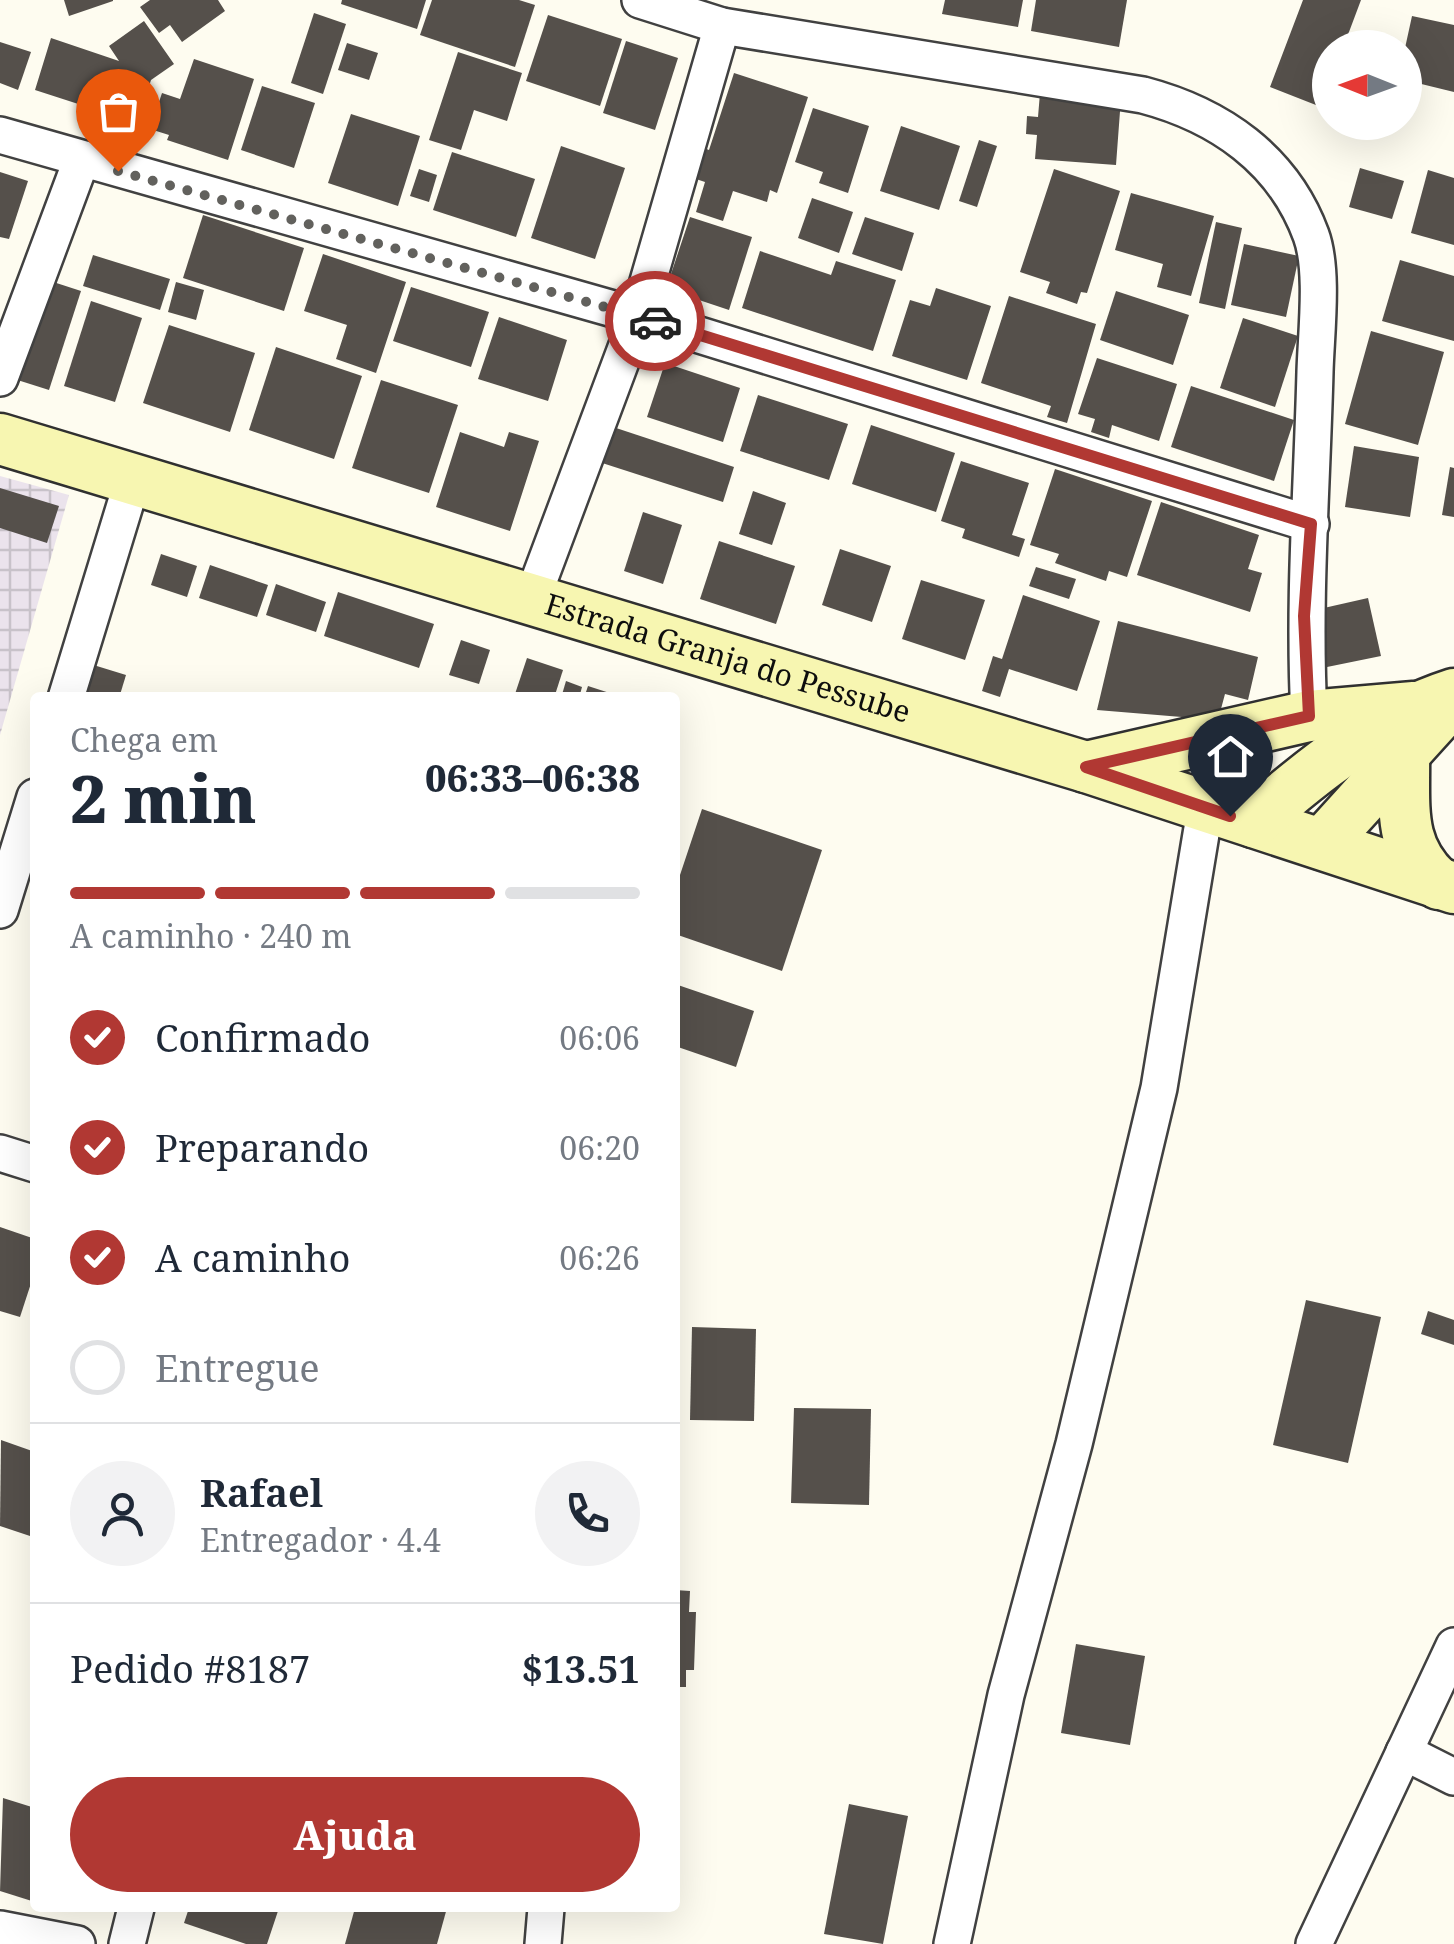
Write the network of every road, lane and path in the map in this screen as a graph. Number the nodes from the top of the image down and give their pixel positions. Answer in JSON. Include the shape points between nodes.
{"nodes":[{"id":1,"x":640,"y":0,"type":"edge"},
{"id":2,"x":722,"y":26,"type":"junction"},
{"id":3,"x":0,"y":135,"type":"edge"},
{"id":4,"x":82,"y":160,"type":"junction"},
{"id":5,"x":638,"y":316,"type":"junction"},
{"id":6,"x":0,"y":378,"type":"edge"},
{"id":7,"x":0,"y":439,"type":"edge"},
{"id":8,"x":133,"y":479,"type":"junction"},
{"id":9,"x":1311,"y":524,"type":"junction"},
{"id":10,"x":532,"y":599,"type":"junction"},
{"id":11,"x":68,"y":692,"type":"edge"},
{"id":12,"x":1431,"y":713,"type":"edge"},
{"id":13,"x":1309,"y":716,"type":"junction"},
{"id":14,"x":1086,"y":767,"type":"junction"},
{"id":15,"x":1205,"y":810,"type":"junction"},
{"id":16,"x":30,"y":813,"type":"edge"},
{"id":17,"x":1254,"y":822,"type":"junction"},
{"id":18,"x":1322,"y":844,"type":"junction"},
{"id":19,"x":1447,"y":886,"type":"edge"},
{"id":20,"x":0,"y":910,"type":"edge"},
{"id":21,"x":0,"y":1153,"type":"edge"},
{"id":22,"x":30,"y":1162,"type":"edge"},
{"id":23,"x":1454,"y":1646,"type":"edge"},
{"id":24,"x":1404,"y":1752,"type":"junction"},
{"id":25,"x":1454,"y":1777,"type":"edge"},
{"id":26,"x":135,"y":1912,"type":"edge"},
{"id":27,"x":546,"y":1912,"type":"edge"},
{"id":28,"x":0,"y":1929,"type":"edge"},
{"id":29,"x":77,"y":1944,"type":"edge"},
{"id":30,"x":127,"y":1944,"type":"edge"},
{"id":31,"x":543,"y":1944,"type":"edge"},
{"id":32,"x":952,"y":1944,"type":"edge"},
{"id":33,"x":1314,"y":1944,"type":"edge"}],
"edges":[{"from":1,"to":2,"type":"street"},
{"from":2,"to":5,"type":"street"},
{"from":2,"to":9,"type":"street","via":[[1143,96],[1189,107],[1245,141],[1285,184],[1312,238],[1317,305]]},
{"from":3,"to":4,"type":"street"},
{"from":4,"to":5,"type":"street"},
{"from":4,"to":6,"type":"street"},
{"from":5,"to":9,"type":"street"},
{"from":5,"to":10,"type":"street"},
{"from":7,"to":8,"type":"main road","name":"Estrada Granja do Pessube"},
{"from":8,"to":10,"type":"main road","name":"Estrada Granja do Pessube"},
{"from":8,"to":11,"type":"street"},
{"from":9,"to":13,"type":"street","via":[[1304,616]]},
{"from":10,"to":14,"type":"main road","name":"Estrada Granja do Pessube"},
{"from":12,"to":13,"type":"main road"},
{"from":12,"to":17,"type":"main road","via":[[1346,748]]},
{"from":12,"to":18,"type":"main road"},
{"from":12,"to":19,"type":"main road","via":[[1405,829],[1418,864]]},
{"from":13,"to":14,"type":"main road"},
{"from":14,"to":15,"type":"main road","name":"Estrada Granja do Pessube"},
{"from":15,"to":17,"type":"main road","name":"Estrada Granja do Pessube"},
{"from":15,"to":32,"type":"street","via":[[1159,1088],[1006,1695]]},
{"from":16,"to":20,"type":"street"},
{"from":17,"to":18,"type":"main road","name":"Estrada Granja do Pessube"},
{"from":18,"to":19,"type":"main road","name":"Estrada Granja do Pessube"},
{"from":21,"to":22,"type":"street"},
{"from":23,"to":24,"type":"street"},
{"from":24,"to":25,"type":"street"},
{"from":24,"to":33,"type":"street"},
{"from":26,"to":30,"type":"street"},
{"from":27,"to":31,"type":"street"},
{"from":28,"to":29,"type":"street"}]}
